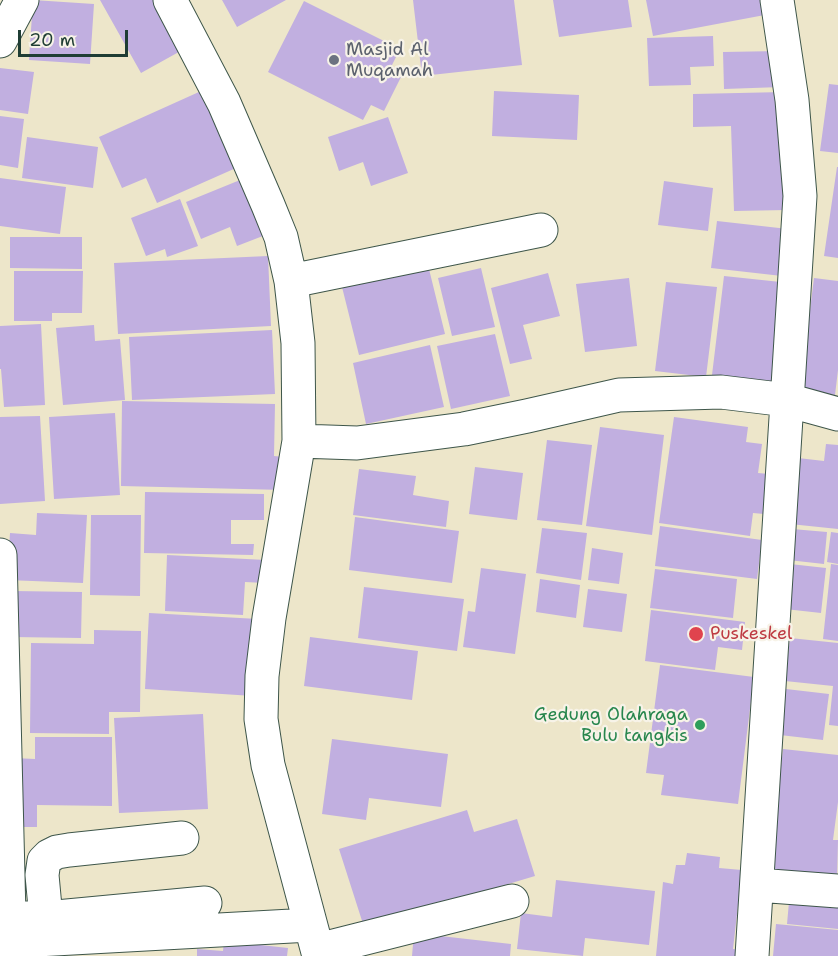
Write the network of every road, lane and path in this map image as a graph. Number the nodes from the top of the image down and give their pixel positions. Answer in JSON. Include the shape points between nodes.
{"nodes":[{"id":1,"x":22,"y":0,"type":"edge"},
{"id":2,"x":170,"y":0,"type":"edge"},
{"id":3,"x":777,"y":0,"type":"edge"},
{"id":4,"x":0,"y":41,"type":"edge"},
{"id":5,"x":541,"y":230,"type":"dead end"},
{"id":6,"x":291,"y":281,"type":"junction"},
{"id":7,"x":787,"y":400,"type":"junction"},
{"id":8,"x":838,"y":414,"type":"edge"},
{"id":9,"x":299,"y":441,"type":"junction"},
{"id":10,"x":0,"y":555,"type":"edge"},
{"id":11,"x":182,"y":838,"type":"dead end"},
{"id":12,"x":757,"y":885,"type":"junction"},
{"id":13,"x":838,"y":891,"type":"edge"},
{"id":14,"x":512,"y":901,"type":"dead end"},
{"id":15,"x":205,"y":903,"type":"dead end"},
{"id":16,"x":46,"y":918,"type":"junction"},
{"id":17,"x":8,"y":940,"type":"edge"},
{"id":18,"x":316,"y":944,"type":"edge"},
{"id":19,"x":752,"y":956,"type":"edge"}],
"edges":[{"from":1,"to":4,"type":"street"},
{"from":2,"to":6,"type":"street","via":[[224,103],[281,237]]},
{"from":3,"to":7,"type":"street","via":[[792,100],[800,196]]},
{"from":5,"to":6,"type":"street"},
{"from":6,"to":9,"type":"street","via":[[298,343]]},
{"from":7,"to":8,"type":"street"},
{"from":7,"to":9,"type":"street","via":[[721,392],[620,394],[464,429],[357,443]]},
{"from":7,"to":12,"type":"street"},
{"from":9,"to":18,"type":"street","via":[[269,618],[261,719],[268,765]]},
{"from":10,"to":17,"type":"street"},
{"from":11,"to":16,"type":"street","via":[[69,850],[49,856],[42,875]]},
{"from":12,"to":13,"type":"street"},
{"from":12,"to":19,"type":"street"},
{"from":14,"to":18,"type":"street"},
{"from":15,"to":16,"type":"street"},
{"from":16,"to":17,"type":"street"},
{"from":17,"to":18,"type":"street"}]}
